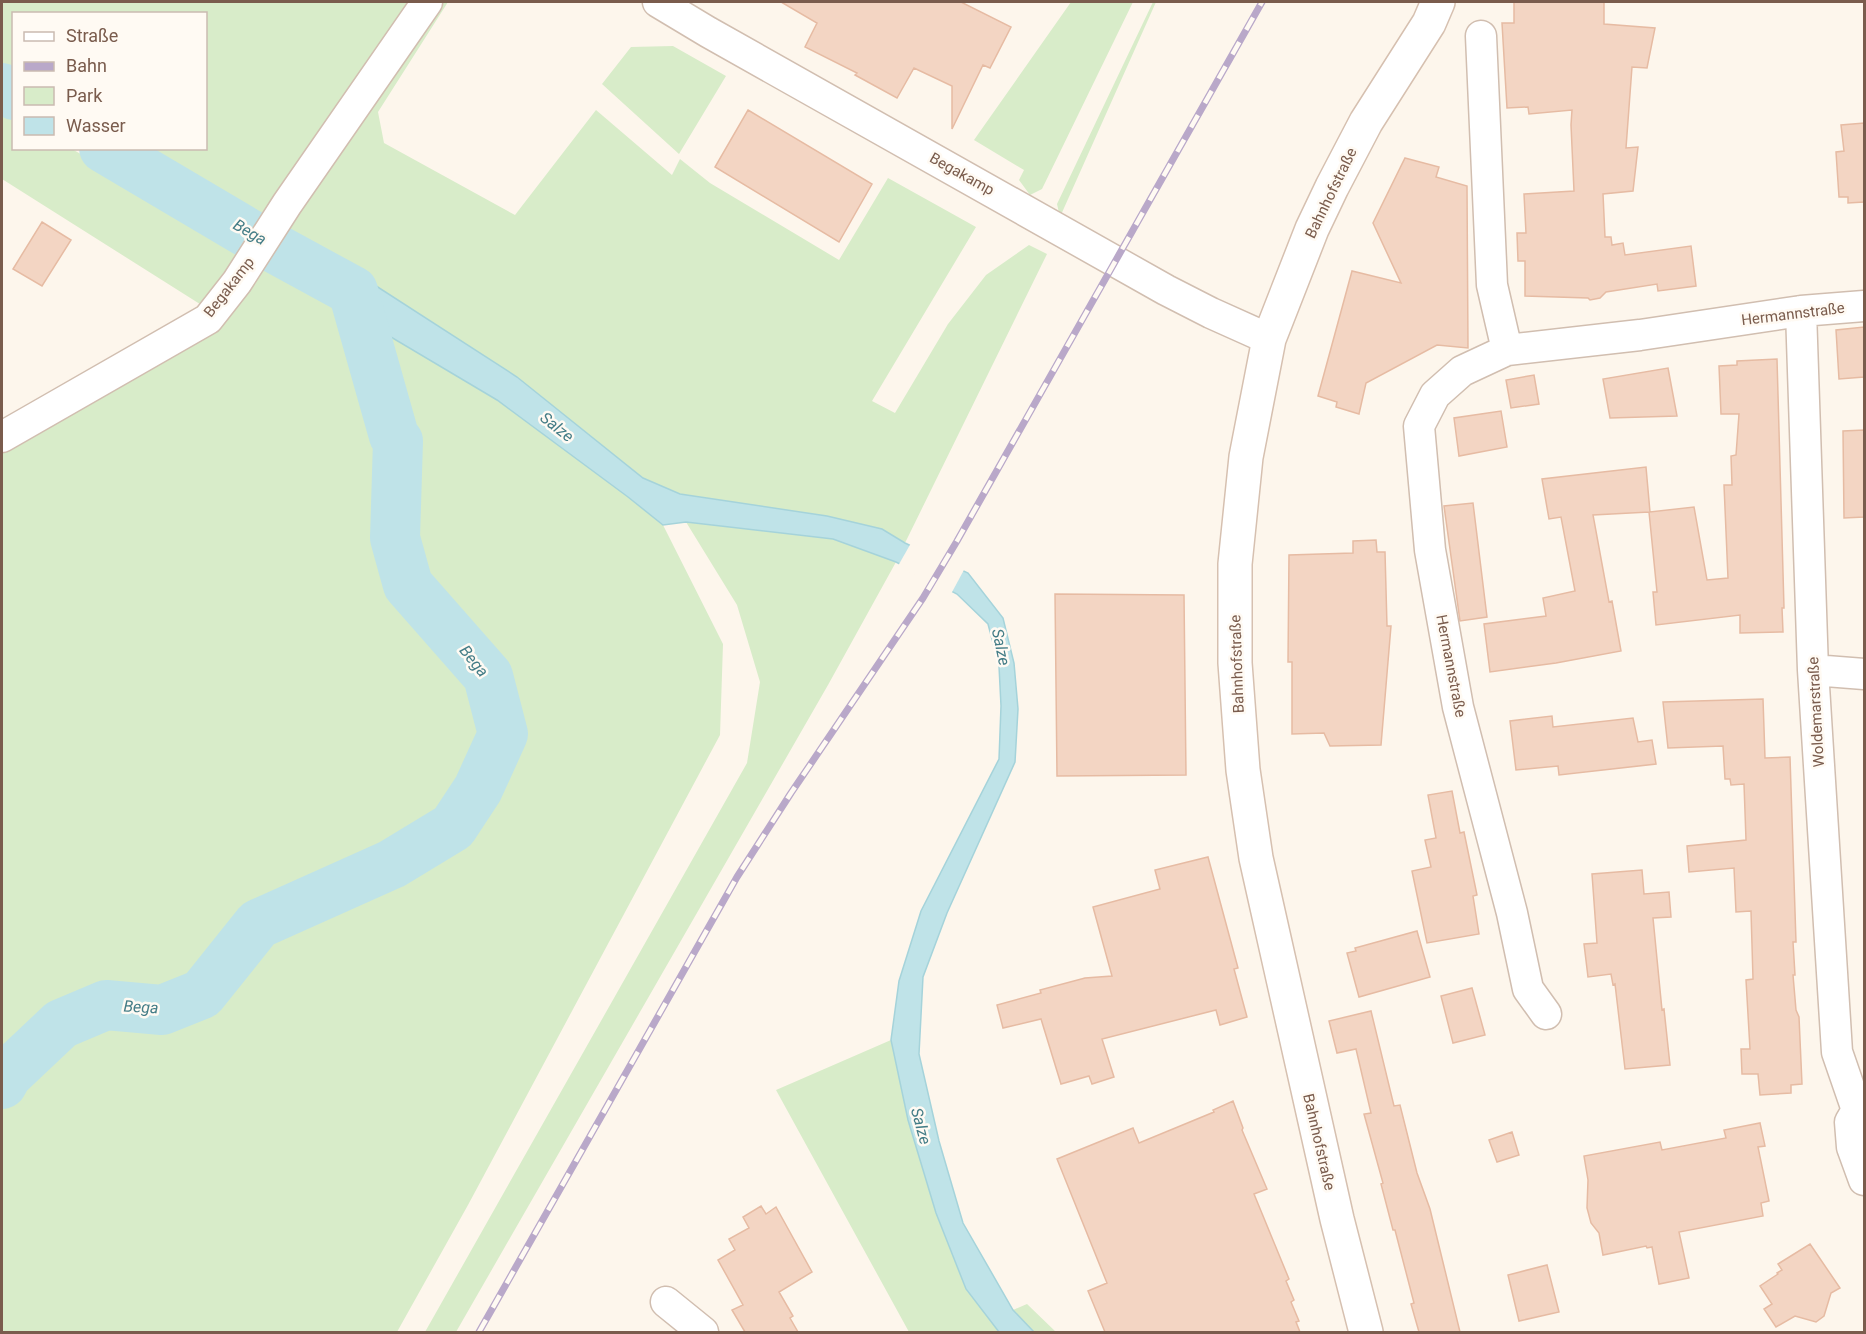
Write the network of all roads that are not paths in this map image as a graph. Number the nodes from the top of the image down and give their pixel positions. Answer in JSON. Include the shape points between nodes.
{"nodes":[{"id":1,"x":427,"y":2,"type":"edge"},
{"id":2,"x":658,"y":2,"type":"edge"},
{"id":3,"x":1439,"y":9,"type":"edge"},
{"id":4,"x":1481,"y":36,"type":"dead end"},
{"id":5,"x":1864,"y":306,"type":"edge"},
{"id":6,"x":1801,"y":311,"type":"junction"},
{"id":7,"x":1269,"y":339,"type":"junction"},
{"id":8,"x":1507,"y":350,"type":"junction"},
{"id":9,"x":2,"y":437,"type":"edge"},
{"id":10,"x":1813,"y":670,"type":"junction"},
{"id":11,"x":1864,"y":674,"type":"edge"},
{"id":12,"x":1546,"y":1014,"type":"dead end"},
{"id":13,"x":1861,"y":1110,"type":"edge"},
{"id":14,"x":1864,"y":1180,"type":"edge"},
{"id":15,"x":666,"y":1302,"type":"dead end"},
{"id":16,"x":703,"y":1332,"type":"edge"},
{"id":17,"x":1366,"y":1332,"type":"edge"}],
"edges":[{"from":1,"to":9,"type":"street","name":"Begakamp","via":[[208,319]]},
{"from":2,"to":7,"type":"street","name":"Begakamp","via":[[1166,290]]},
{"from":3,"to":7,"type":"main road","name":"Bahnhofstraße","via":[[1366,122],[1332,187]]},
{"from":4,"to":8,"type":"street","via":[[1492,285]]},
{"from":5,"to":6,"type":"street","name":"Hermannstraße"},
{"from":6,"to":8,"type":"street","name":"Hermannstraße"},
{"from":6,"to":10,"type":"street","name":"Woldemarstraße"},
{"from":7,"to":17,"type":"main road","name":"Bahnhofstraße","via":[[1246,457],[1235,564],[1235,663],[1242,770],[1272,933]]},
{"from":8,"to":12,"type":"street","name":"Hermannstraße","via":[[1455,377],[1435,395],[1419,426],[1430,550],[1458,707],[1528,989]]},
{"from":10,"to":11,"type":"street"},
{"from":10,"to":13,"type":"street","name":"Woldemarstraße","via":[[1837,1052]]},
{"from":13,"to":14,"type":"street","via":[[1850,1122],[1852,1147]]},
{"from":15,"to":16,"type":"street"}]}
